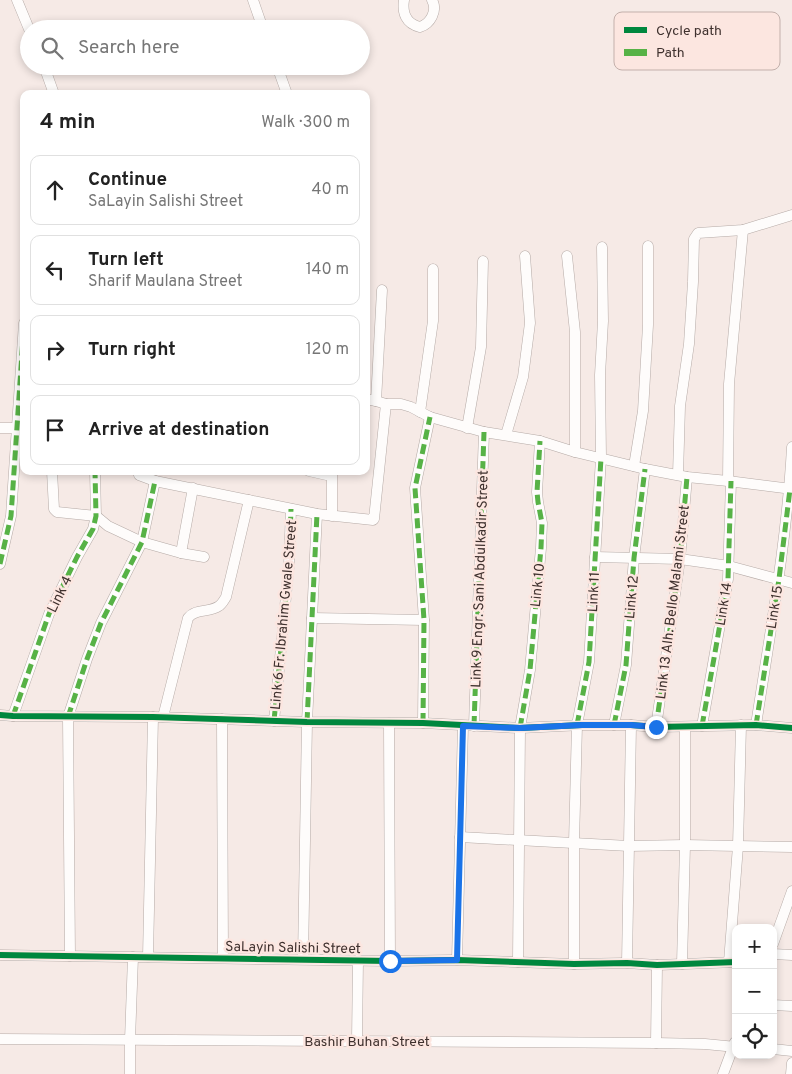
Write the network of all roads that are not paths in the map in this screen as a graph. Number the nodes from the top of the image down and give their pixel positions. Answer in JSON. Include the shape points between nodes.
{"nodes":[{"id":1,"x":17,"y":0,"type":"edge"},
{"id":2,"x":253,"y":0,"type":"edge"},
{"id":3,"x":404,"y":0,"type":"edge"},
{"id":4,"x":432,"y":0,"type":"edge"},
{"id":5,"x":25,"y":20,"type":"edge"},
{"id":6,"x":260,"y":20,"type":"edge"},
{"id":7,"x":47,"y":75,"type":"edge"},
{"id":8,"x":280,"y":75,"type":"edge"},
{"id":9,"x":53,"y":90,"type":"edge"},
{"id":10,"x":286,"y":90,"type":"edge"},
{"id":11,"x":792,"y":215,"type":"edge"},
{"id":12,"x":743,"y":230,"type":"junction"},
{"id":13,"x":648,"y":246,"type":"dead end"},
{"id":14,"x":602,"y":247,"type":"dead end"},
{"id":15,"x":525,"y":256,"type":"dead end"},
{"id":16,"x":567,"y":256,"type":"dead end"},
{"id":17,"x":483,"y":261,"type":"dead end"},
{"id":18,"x":433,"y":270,"type":"dead end"},
{"id":19,"x":382,"y":290,"type":"dead end"},
{"id":20,"x":376,"y":401,"type":"edge"},
{"id":21,"x":420,"y":412,"type":"junction"},
{"id":22,"x":430,"y":417,"type":"junction"},
{"id":23,"x":0,"y":428,"type":"edge"},
{"id":24,"x":20,"y":428,"type":"edge"},
{"id":25,"x":467,"y":428,"type":"junction"},
{"id":26,"x":484,"y":432,"type":"junction"},
{"id":27,"x":506,"y":435,"type":"junction"},
{"id":28,"x":540,"y":441,"type":"junction"},
{"id":29,"x":792,"y":447,"type":"edge"},
{"id":30,"x":575,"y":452,"type":"junction"},
{"id":31,"x":601,"y":458,"type":"junction"},
{"id":32,"x":634,"y":466,"type":"junction"},
{"id":33,"x":645,"y":469,"type":"junction"},
{"id":34,"x":52,"y":475,"type":"edge"},
{"id":35,"x":95,"y":475,"type":"edge"},
{"id":36,"x":139,"y":475,"type":"edge"},
{"id":37,"x":332,"y":475,"type":"edge"},
{"id":38,"x":683,"y":476,"type":"junction"},
{"id":39,"x":155,"y":480,"type":"junction"},
{"id":40,"x":729,"y":481,"type":"junction"},
{"id":41,"x":193,"y":488,"type":"junction"},
{"id":42,"x":791,"y":489,"type":"edge"},
{"id":43,"x":249,"y":500,"type":"junction"},
{"id":44,"x":291,"y":509,"type":"junction"},
{"id":45,"x":316,"y":514,"type":"junction"},
{"id":46,"x":96,"y":516,"type":"junction"},
{"id":47,"x":332,"y":516,"type":"junction"},
{"id":48,"x":142,"y":542,"type":"junction"},
{"id":49,"x":181,"y":553,"type":"junction"},
{"id":50,"x":204,"y":557,"type":"dead end"},
{"id":51,"x":595,"y":557,"type":"junction"},
{"id":52,"x":634,"y":558,"type":"junction"},
{"id":53,"x":680,"y":560,"type":"junction"},
{"id":54,"x":0,"y":564,"type":"edge"},
{"id":55,"x":729,"y":566,"type":"junction"},
{"id":56,"x":779,"y":579,"type":"junction"},
{"id":57,"x":792,"y":583,"type":"edge"},
{"id":58,"x":312,"y":618,"type":"junction"},
{"id":59,"x":424,"y":620,"type":"junction"},
{"id":60,"x":0,"y":715,"type":"edge"},
{"id":61,"x":13,"y":716,"type":"junction"},
{"id":62,"x":68,"y":717,"type":"junction"},
{"id":63,"x":158,"y":717,"type":"junction"},
{"id":64,"x":222,"y":719,"type":"junction"},
{"id":65,"x":274,"y":721,"type":"junction"},
{"id":66,"x":307,"y":722,"type":"junction"},
{"id":67,"x":389,"y":723,"type":"junction"},
{"id":68,"x":423,"y":723,"type":"junction"},
{"id":69,"x":577,"y":725,"type":"junction"},
{"id":70,"x":614,"y":725,"type":"junction"},
{"id":71,"x":631,"y":725,"type":"junction"},
{"id":72,"x":740,"y":725,"type":"junction"},
{"id":73,"x":756,"y":725,"type":"junction"},
{"id":74,"x":468,"y":726,"type":"junction"},
{"id":75,"x":702,"y":726,"type":"junction"},
{"id":76,"x":656,"y":727,"type":"junction"},
{"id":77,"x":685,"y":727,"type":"junction"},
{"id":78,"x":520,"y":728,"type":"junction"},
{"id":79,"x":792,"y":728,"type":"edge"},
{"id":80,"x":460,"y":838,"type":"junction"},
{"id":81,"x":520,"y":841,"type":"junction"},
{"id":82,"x":574,"y":843,"type":"junction"},
{"id":83,"x":685,"y":844,"type":"junction"},
{"id":84,"x":629,"y":846,"type":"junction"},
{"id":85,"x":738,"y":846,"type":"junction"},
{"id":86,"x":792,"y":847,"type":"edge"},
{"id":87,"x":792,"y":891,"type":"edge"},
{"id":88,"x":788,"y":911,"type":"edge"},
{"id":89,"x":735,"y":924,"type":"edge"},
{"id":90,"x":777,"y":935,"type":"edge"},
{"id":91,"x":777,"y":954,"type":"edge"},
{"id":92,"x":0,"y":955,"type":"edge"},
{"id":93,"x":792,"y":955,"type":"edge"},
{"id":94,"x":70,"y":956,"type":"junction"},
{"id":95,"x":133,"y":957,"type":"junction"},
{"id":96,"x":148,"y":957,"type":"junction"},
{"id":97,"x":223,"y":958,"type":"junction"},
{"id":98,"x":303,"y":959,"type":"junction"},
{"id":99,"x":358,"y":960,"type":"junction"},
{"id":100,"x":457,"y":960,"type":"junction"},
{"id":101,"x":390,"y":961,"type":"junction"},
{"id":102,"x":518,"y":962,"type":"junction"},
{"id":103,"x":732,"y":962,"type":"edge"},
{"id":104,"x":627,"y":963,"type":"junction"},
{"id":105,"x":574,"y":964,"type":"junction"},
{"id":106,"x":682,"y":964,"type":"junction"},
{"id":107,"x":657,"y":965,"type":"junction"},
{"id":108,"x":777,"y":1005,"type":"edge"},
{"id":109,"x":792,"y":1006,"type":"edge"},
{"id":110,"x":0,"y":1039,"type":"edge"},
{"id":111,"x":130,"y":1040,"type":"junction"},
{"id":112,"x":357,"y":1042,"type":"junction"},
{"id":113,"x":656,"y":1043,"type":"junction"},
{"id":114,"x":732,"y":1045,"type":"edge"},
{"id":115,"x":777,"y":1049,"type":"edge"},
{"id":116,"x":792,"y":1051,"type":"edge"},
{"id":117,"x":732,"y":1052,"type":"edge"},
{"id":118,"x":792,"y":1063,"type":"edge"},
{"id":119,"x":130,"y":1074,"type":"edge"},
{"id":120,"x":723,"y":1074,"type":"edge"},
{"id":121,"x":791,"y":1074,"type":"edge"}],
"edges":[{"from":1,"to":5,"type":"street"},
{"from":2,"to":6,"type":"street"},
{"from":3,"to":4,"type":"street","via":[[406,18],[420,28],[434,13]]},
{"from":7,"to":9,"type":"street"},
{"from":8,"to":10,"type":"street"},
{"from":11,"to":12,"type":"street"},
{"from":12,"to":38,"type":"street","name":"Link 13 Alh. Bello Malami Street","via":[[698,233],[694,239],[689,344],[680,406]]},
{"from":12,"to":40,"type":"street","name":"Link 14","via":[[729,384]]},
{"from":13,"to":32,"type":"street","via":[[644,411]]},
{"from":14,"to":31,"type":"street","name":"Link 11"},
{"from":15,"to":27,"type":"street","via":[[530,324],[522,377]]},
{"from":16,"to":30,"type":"street","via":[[575,332]]},
{"from":17,"to":25,"type":"street","via":[[481,347]]},
{"from":18,"to":21,"type":"street","via":[[433,321]]},
{"from":19,"to":20,"type":"street"},
{"from":20,"to":21,"type":"street","via":[[402,404]]},
{"from":20,"to":47,"type":"street","via":[[374,519]]},
{"from":21,"to":22,"type":"street"},
{"from":22,"to":25,"type":"street"},
{"from":22,"to":59,"type":"street","via":[[415,488]]},
{"from":23,"to":24,"type":"street"},
{"from":24,"to":54,"type":"street","via":[[11,516]]},
{"from":25,"to":26,"type":"street"},
{"from":26,"to":27,"type":"street"},
{"from":26,"to":74,"type":"street","name":"Link 9 Engr. Sani Abdulkadir Street"},
{"from":27,"to":28,"type":"street"},
{"from":28,"to":30,"type":"street"},
{"from":28,"to":78,"type":"street","name":"Link 10","via":[[537,492],[542,522],[541,548],[530,670]]},
{"from":29,"to":42,"type":"street","name":"Link 15"},
{"from":30,"to":31,"type":"street"},
{"from":31,"to":32,"type":"street"},
{"from":31,"to":51,"type":"street","name":"Link 11"},
{"from":32,"to":33,"type":"street"},
{"from":33,"to":38,"type":"street"},
{"from":33,"to":52,"type":"street","name":"Link 12"},
{"from":34,"to":46,"type":"street","via":[[54,509],[57,512]]},
{"from":35,"to":46,"type":"street","name":"Link 4"},
{"from":36,"to":39,"type":"street"},
{"from":37,"to":47,"type":"street"},
{"from":38,"to":40,"type":"street"},
{"from":38,"to":53,"type":"street","name":"Link 13 Alh. Bello Malami Street"},
{"from":39,"to":41,"type":"street"},
{"from":39,"to":48,"type":"street"},
{"from":40,"to":42,"type":"street"},
{"from":40,"to":55,"type":"street","name":"Link 14"},
{"from":41,"to":43,"type":"street"},
{"from":41,"to":49,"type":"street"},
{"from":42,"to":56,"type":"street","name":"Link 15"},
{"from":43,"to":44,"type":"street"},
{"from":43,"to":63,"type":"street","via":[[226,596],[216,608],[194,613],[188,618]]},
{"from":44,"to":45,"type":"street"},
{"from":44,"to":65,"type":"street","name":"Link 6 Fr. Ibrahim Gwale Street"},
{"from":45,"to":47,"type":"street"},
{"from":45,"to":58,"type":"street"},
{"from":45,"to":66,"type":"street"},
{"from":46,"to":48,"type":"street","via":[[108,526]]},
{"from":46,"to":61,"type":"street","name":"Link 4","via":[[93,529],[49,614]]},
{"from":48,"to":49,"type":"street"},
{"from":48,"to":62,"type":"street","via":[[101,623]]},
{"from":49,"to":50,"type":"street"},
{"from":51,"to":52,"type":"street"},
{"from":51,"to":69,"type":"street","name":"Link 11","via":[[590,662]]},
{"from":52,"to":53,"type":"street"},
{"from":52,"to":70,"type":"street","name":"Link 12","via":[[626,665]]},
{"from":53,"to":55,"type":"street"},
{"from":53,"to":76,"type":"street","name":"Link 13 Alh. Bello Malami Street"},
{"from":55,"to":56,"type":"street"},
{"from":55,"to":75,"type":"street","name":"Link 14"},
{"from":56,"to":57,"type":"street"},
{"from":56,"to":73,"type":"street","name":"Link 15"},
{"from":58,"to":59,"type":"street"},
{"from":58,"to":66,"type":"street"},
{"from":59,"to":68,"type":"street"},
{"from":60,"to":61,"type":"street"},
{"from":61,"to":62,"type":"street"},
{"from":62,"to":63,"type":"street"},
{"from":62,"to":94,"type":"street"},
{"from":63,"to":64,"type":"street"},
{"from":63,"to":96,"type":"street"},
{"from":64,"to":65,"type":"street"},
{"from":64,"to":97,"type":"street"},
{"from":65,"to":66,"type":"street"},
{"from":66,"to":67,"type":"street"},
{"from":66,"to":98,"type":"street"},
{"from":67,"to":68,"type":"street"},
{"from":67,"to":101,"type":"street"},
{"from":68,"to":74,"type":"street"},
{"from":69,"to":70,"type":"street"},
{"from":69,"to":78,"type":"street"},
{"from":69,"to":82,"type":"street","name":"Link 11"},
{"from":70,"to":71,"type":"street"},
{"from":71,"to":76,"type":"street"},
{"from":71,"to":84,"type":"street"},
{"from":72,"to":73,"type":"street"},
{"from":72,"to":75,"type":"street"},
{"from":72,"to":85,"type":"street"},
{"from":73,"to":79,"type":"street"},
{"from":74,"to":78,"type":"street"},
{"from":74,"to":80,"type":"street","name":"Link 9 Engr. Sani Abdulkadir Street"},
{"from":75,"to":77,"type":"street"},
{"from":76,"to":77,"type":"street"},
{"from":77,"to":83,"type":"street"},
{"from":78,"to":81,"type":"street","name":"Link 10"},
{"from":80,"to":81,"type":"street"},
{"from":80,"to":100,"type":"street","name":"Link 9 Engr. Sani Abdulkadir Street"},
{"from":81,"to":82,"type":"street"},
{"from":81,"to":102,"type":"street","name":"Link 10"},
{"from":82,"to":84,"type":"street"},
{"from":82,"to":105,"type":"street","name":"Link 11"},
{"from":83,"to":84,"type":"street"},
{"from":83,"to":85,"type":"street"},
{"from":83,"to":106,"type":"street"},
{"from":84,"to":104,"type":"street"},
{"from":85,"to":86,"type":"street"},
{"from":85,"to":89,"type":"street"},
{"from":87,"to":88,"type":"street"},
{"from":88,"to":90,"type":"street"},
{"from":91,"to":93,"type":"street"},
{"from":92,"to":94,"type":"street","name":"SaLayin Salishi Street"},
{"from":94,"to":95,"type":"street","name":"SaLayin Salishi Street"},
{"from":95,"to":96,"type":"street","name":"SaLayin Salishi Street"},
{"from":95,"to":111,"type":"street"},
{"from":96,"to":97,"type":"street","name":"SaLayin Salishi Street"},
{"from":97,"to":98,"type":"street","name":"SaLayin Salishi Street"},
{"from":98,"to":99,"type":"street","name":"SaLayin Salishi Street"},
{"from":99,"to":101,"type":"street","name":"SaLayin Salishi Street"},
{"from":99,"to":112,"type":"street"},
{"from":100,"to":101,"type":"street","name":"SaLayin Salishi Street"},
{"from":100,"to":102,"type":"street","name":"SaLayin Salishi Street"},
{"from":102,"to":105,"type":"street","name":"SaLayin Salishi Street"},
{"from":103,"to":106,"type":"street","name":"SaLayin Salishi Street"},
{"from":104,"to":105,"type":"street","name":"SaLayin Salishi Street"},
{"from":104,"to":107,"type":"street","name":"SaLayin Salishi Street"},
{"from":106,"to":107,"type":"street","name":"SaLayin Salishi Street"},
{"from":107,"to":113,"type":"street"},
{"from":108,"to":109,"type":"street"},
{"from":110,"to":111,"type":"street","name":"Bashir Buhan Street"},
{"from":111,"to":112,"type":"street","name":"Bashir Buhan Street"},
{"from":111,"to":119,"type":"street"},
{"from":112,"to":113,"type":"street","name":"Bashir Buhan Street"},
{"from":113,"to":114,"type":"street","name":"Bashir Buhan Street"},
{"from":115,"to":116,"type":"street"},
{"from":117,"to":120,"type":"street"},
{"from":118,"to":121,"type":"street"}]}
